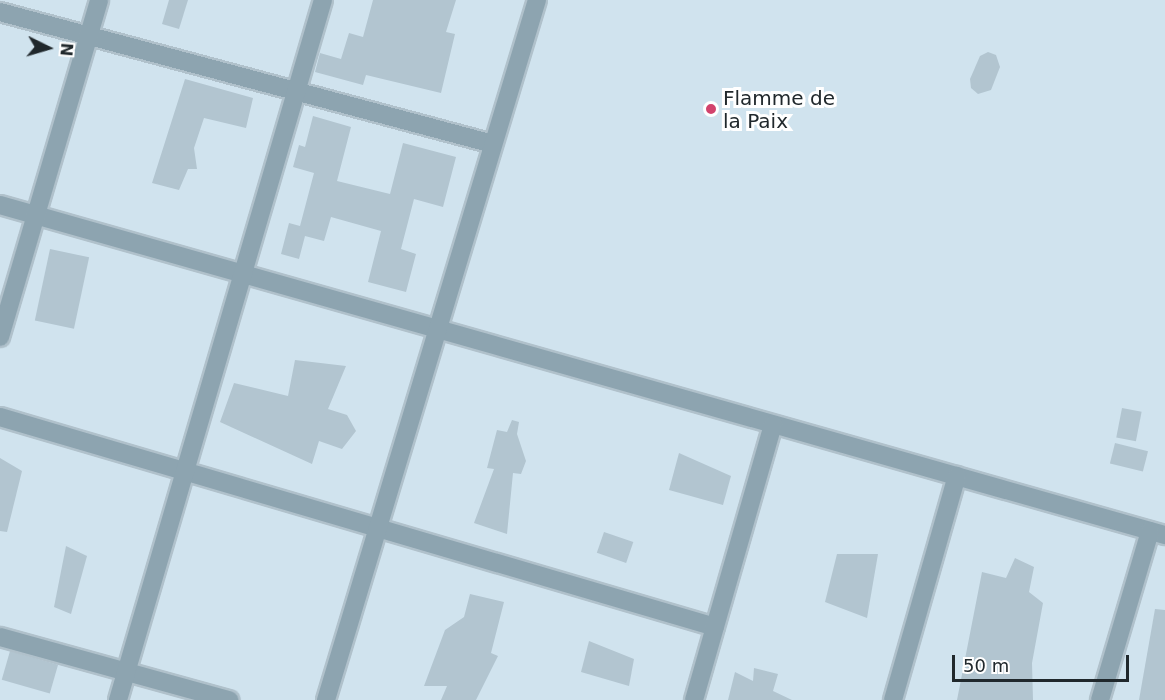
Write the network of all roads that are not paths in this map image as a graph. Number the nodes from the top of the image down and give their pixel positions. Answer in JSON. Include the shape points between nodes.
{"nodes":[{"id":1,"x":99,"y":0,"type":"edge"},
{"id":2,"x":323,"y":0,"type":"edge"},
{"id":3,"x":537,"y":0,"type":"edge"},
{"id":4,"x":0,"y":12,"type":"edge"},
{"id":5,"x":90,"y":37,"type":"junction"},
{"id":6,"x":295,"y":94,"type":"junction"},
{"id":7,"x":493,"y":144,"type":"junction"},
{"id":8,"x":0,"y":205,"type":"edge"},
{"id":9,"x":38,"y":216,"type":"junction"},
{"id":10,"x":243,"y":274,"type":"junction"},
{"id":11,"x":438,"y":329,"type":"junction"},
{"id":12,"x":0,"y":337,"type":"edge"},
{"id":13,"x":0,"y":417,"type":"edge"},
{"id":14,"x":773,"y":424,"type":"junction"},
{"id":15,"x":186,"y":470,"type":"junction"},
{"id":16,"x":957,"y":476,"type":"junction"},
{"id":17,"x":378,"y":525,"type":"junction"},
{"id":18,"x":1157,"y":533,"type":"edge"},
{"id":19,"x":715,"y":627,"type":"junction"},
{"id":20,"x":0,"y":637,"type":"edge"},
{"id":21,"x":126,"y":672,"type":"junction"},
{"id":22,"x":118,"y":700,"type":"edge"},
{"id":23,"x":229,"y":700,"type":"edge"},
{"id":24,"x":326,"y":700,"type":"edge"},
{"id":25,"x":694,"y":700,"type":"edge"},
{"id":26,"x":893,"y":700,"type":"edge"},
{"id":27,"x":1100,"y":700,"type":"edge"}],
"edges":[{"from":1,"to":5,"type":"street"},
{"from":2,"to":6,"type":"street"},
{"from":3,"to":7,"type":"street"},
{"from":4,"to":5,"type":"street"},
{"from":5,"to":6,"type":"street"},
{"from":5,"to":9,"type":"street"},
{"from":6,"to":7,"type":"street"},
{"from":6,"to":10,"type":"street"},
{"from":7,"to":11,"type":"street"},
{"from":8,"to":9,"type":"street"},
{"from":9,"to":10,"type":"street"},
{"from":9,"to":12,"type":"street"},
{"from":10,"to":11,"type":"street"},
{"from":10,"to":15,"type":"street"},
{"from":11,"to":14,"type":"street"},
{"from":11,"to":17,"type":"street"},
{"from":13,"to":15,"type":"street"},
{"from":14,"to":16,"type":"street"},
{"from":14,"to":19,"type":"street"},
{"from":15,"to":17,"type":"street"},
{"from":15,"to":21,"type":"street"},
{"from":16,"to":18,"type":"street"},
{"from":16,"to":26,"type":"street"},
{"from":17,"to":19,"type":"street"},
{"from":17,"to":24,"type":"street"},
{"from":18,"to":27,"type":"street"},
{"from":19,"to":25,"type":"street"},
{"from":20,"to":21,"type":"street"},
{"from":21,"to":22,"type":"street"},
{"from":21,"to":23,"type":"street"}]}
